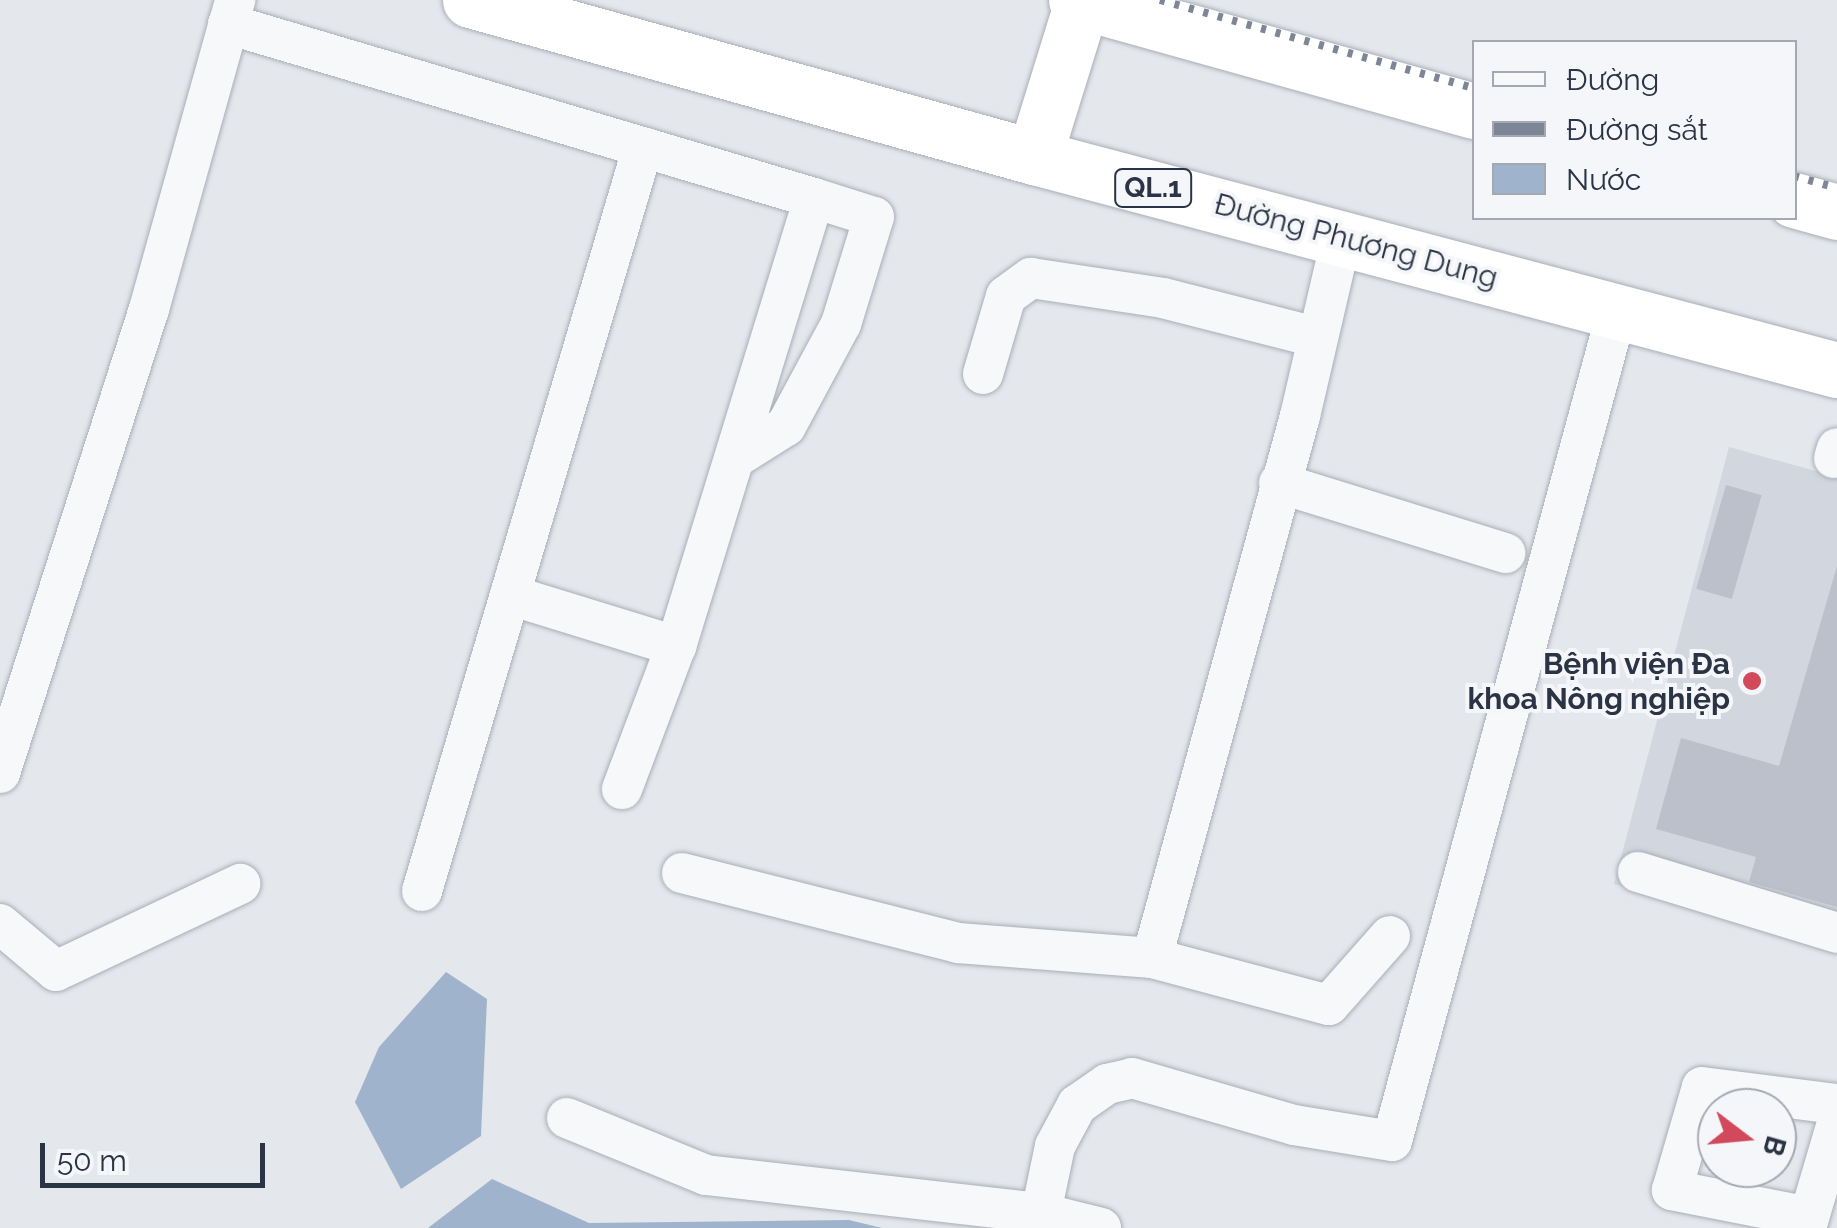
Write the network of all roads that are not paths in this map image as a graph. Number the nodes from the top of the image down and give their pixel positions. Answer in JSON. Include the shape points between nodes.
{"nodes":[{"id":1,"x":470,"y":0,"type":"edge"},
{"id":2,"x":1080,"y":1,"type":"edge"},
{"id":3,"x":231,"y":12,"type":"edge"},
{"id":4,"x":1472,"y":110,"type":"edge"},
{"id":5,"x":643,"y":147,"type":"junction"},
{"id":6,"x":1034,"y":157,"type":"junction"},
{"id":7,"x":814,"y":198,"type":"junction"},
{"id":8,"x":1797,"y":201,"type":"edge"},
{"id":9,"x":1837,"y":212,"type":"edge"},
{"id":10,"x":1342,"y":236,"type":"junction"},
{"id":11,"x":1618,"y":311,"type":"junction"},
{"id":12,"x":774,"y":329,"type":"junction"},
{"id":13,"x":1316,"y":338,"type":"junction"},
{"id":14,"x":830,"y":344,"type":"junction"},
{"id":15,"x":1837,"y":370,"type":"edge"},
{"id":16,"x":984,"y":374,"type":"dead end"},
{"id":17,"x":734,"y":458,"type":"junction"},
{"id":18,"x":1279,"y":483,"type":"junction"},
{"id":19,"x":1505,"y":552,"type":"dead end"},
{"id":20,"x":510,"y":594,"type":"junction"},
{"id":21,"x":676,"y":646,"type":"junction"},
{"id":22,"x":0,"y":773,"type":"edge"},
{"id":23,"x":622,"y":789,"type":"dead end"},
{"id":24,"x":1638,"y":872,"type":"dead end"},
{"id":25,"x":682,"y":873,"type":"dead end"},
{"id":26,"x":240,"y":884,"type":"dead end"},
{"id":27,"x":422,"y":892,"type":"dead end"},
{"id":28,"x":0,"y":924,"type":"edge"},
{"id":29,"x":1837,"y":933,"type":"edge"},
{"id":30,"x":1390,"y":936,"type":"dead end"},
{"id":31,"x":1152,"y":958,"type":"junction"},
{"id":32,"x":1837,"y":1104,"type":"edge"},
{"id":33,"x":567,"y":1118,"type":"dead end"},
{"id":34,"x":1837,"y":1122,"type":"edge"},
{"id":35,"x":1040,"y":1213,"type":"junction"},
{"id":36,"x":1808,"y":1222,"type":"edge"},
{"id":37,"x":1101,"y":1228,"type":"edge"}],
"edges":[{"from":1,"to":6,"type":"highway","name":"Đường Phương Dung","number":"QL.1"},
{"from":2,"to":4,"type":"highway"},
{"from":2,"to":6,"type":"highway"},
{"from":3,"to":5,"type":"street"},
{"from":3,"to":22,"type":"street","via":[[149,309]]},
{"from":5,"to":7,"type":"street"},
{"from":5,"to":20,"type":"street"},
{"from":6,"to":10,"type":"highway","name":"Đường Phương Dung","number":"QL.1"},
{"from":7,"to":12,"type":"street"},
{"from":7,"to":14,"type":"street","via":[[874,218]]},
{"from":8,"to":9,"type":"highway"},
{"from":10,"to":11,"type":"highway","name":"Đường Phương Dung","number":"QL.1"},
{"from":10,"to":13,"type":"street"},
{"from":11,"to":15,"type":"highway","name":"Đường Phương Dung","number":"QL.1"},
{"from":11,"to":35,"type":"street","via":[[1392,1141],[1294,1124],[1132,1078],[1107,1084],[1076,1105],[1055,1146]]},
{"from":12,"to":14,"type":"street"},
{"from":12,"to":17,"type":"street"},
{"from":13,"to":16,"type":"street","via":[[1163,298],[1031,278],[1006,296]]},
{"from":13,"to":18,"type":"street"},
{"from":14,"to":17,"type":"street","via":[[786,426]]},
{"from":17,"to":21,"type":"street"},
{"from":18,"to":19,"type":"street"},
{"from":18,"to":31,"type":"street"},
{"from":20,"to":21,"type":"street"},
{"from":20,"to":27,"type":"street"},
{"from":21,"to":23,"type":"street"},
{"from":24,"to":29,"type":"street"},
{"from":25,"to":31,"type":"street","via":[[958,943]]},
{"from":26,"to":28,"type":"street","via":[[56,971]]},
{"from":30,"to":31,"type":"street","via":[[1329,1004]]},
{"from":32,"to":36,"type":"street","via":[[1702,1087],[1672,1190]]},
{"from":33,"to":35,"type":"street","via":[[706,1175]]},
{"from":34,"to":36,"type":"street"},
{"from":35,"to":37,"type":"street"}]}
